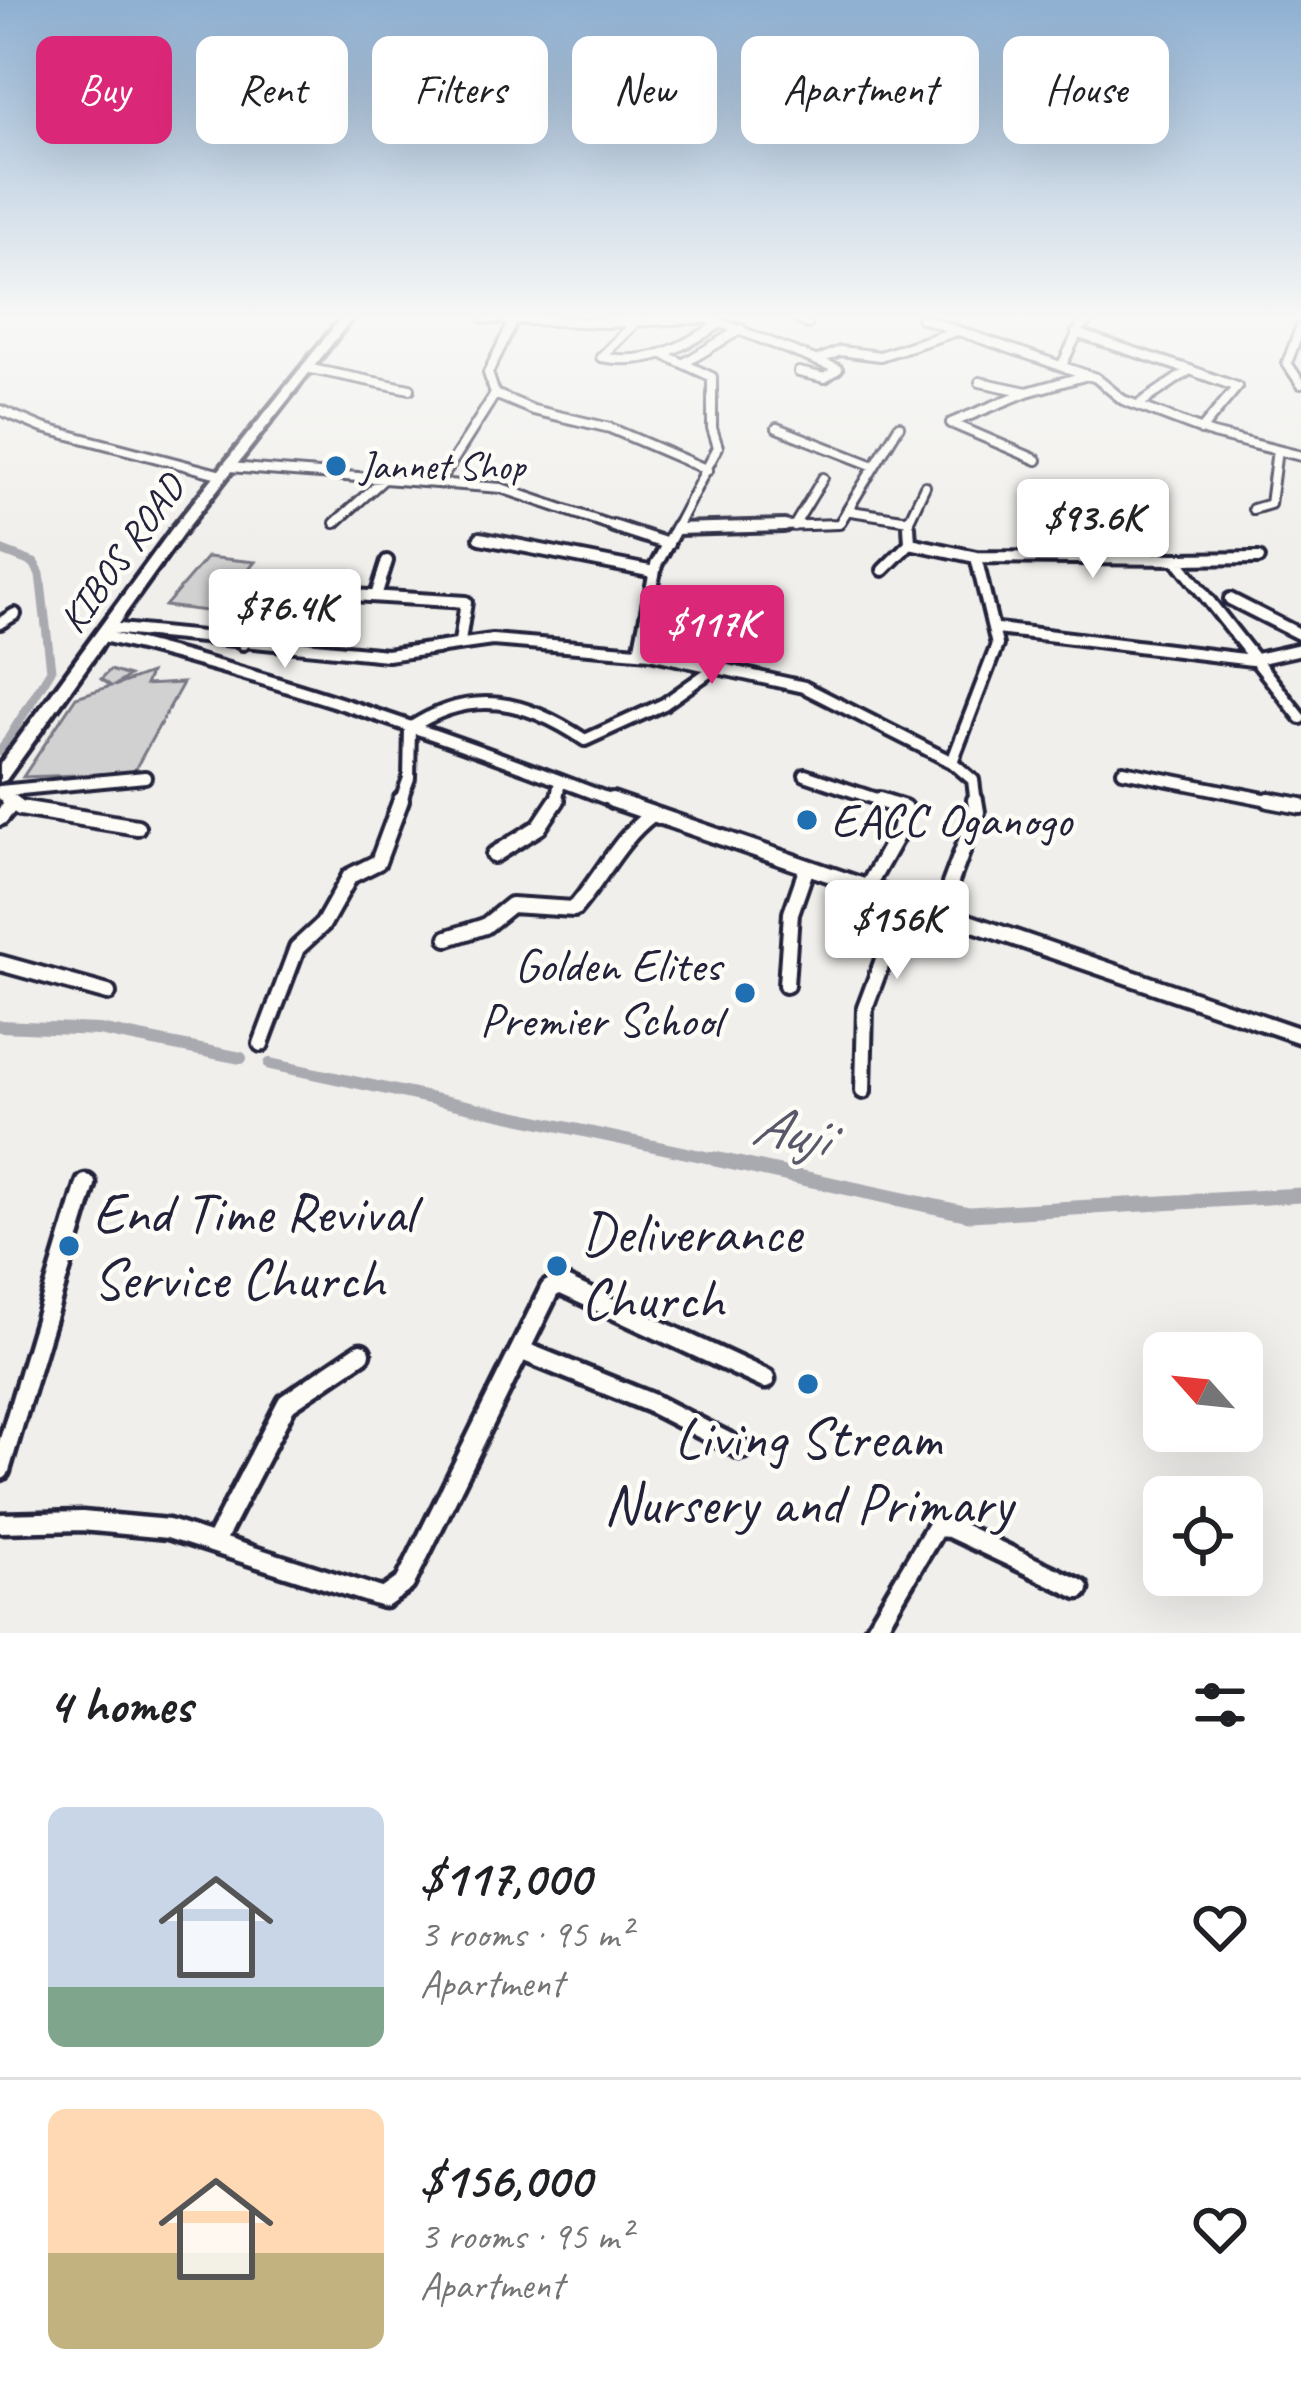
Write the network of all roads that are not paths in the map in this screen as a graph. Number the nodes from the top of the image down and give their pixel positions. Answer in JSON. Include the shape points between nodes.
{"nodes":[{"id":1,"x":285,"y":394,"type":"edge"},
{"id":2,"x":495,"y":394,"type":"joint"},
{"id":3,"x":712,"y":394,"type":"edge"},
{"id":4,"x":1022,"y":394,"type":"edge"},
{"id":5,"x":1120,"y":394,"type":"edge"},
{"id":6,"x":1154,"y":394,"type":"edge"},
{"id":7,"x":1231,"y":394,"type":"edge"},
{"id":8,"x":1138,"y":405,"type":"junction"},
{"id":9,"x":0,"y":410,"type":"edge"},
{"id":10,"x":899,"y":426,"type":"dead end"},
{"id":11,"x":777,"y":428,"type":"dead end"},
{"id":12,"x":1202,"y":430,"type":"junction"},
{"id":13,"x":1276,"y":450,"type":"junction"},
{"id":14,"x":1301,"y":456,"type":"edge"},
{"id":15,"x":1037,"y":460,"type":"dead end"},
{"id":16,"x":874,"y":466,"type":"junction"},
{"id":17,"x":268,"y":470,"type":"junction"},
{"id":18,"x":708,"y":470,"type":"junction"},
{"id":19,"x":225,"y":471,"type":"junction"},
{"id":20,"x":385,"y":478,"type":"junction"},
{"id":21,"x":823,"y":478,"type":"dead end"},
{"id":22,"x":440,"y":482,"type":"junction"},
{"id":23,"x":258,"y":484,"type":"dead end"},
{"id":24,"x":925,"y":486,"type":"dead end"},
{"id":25,"x":1253,"y":509,"type":"dead end"},
{"id":26,"x":851,"y":511,"type":"junction"},
{"id":27,"x":909,"y":520,"type":"junction"},
{"id":28,"x":335,"y":523,"type":"dead end"},
{"id":29,"x":794,"y":526,"type":"junction"},
{"id":30,"x":676,"y":529,"type":"junction"},
{"id":31,"x":480,"y":538,"type":"dead end"},
{"id":32,"x":910,"y":543,"type":"junction"},
{"id":33,"x":668,"y":544,"type":"junction"},
{"id":34,"x":976,"y":557,"type":"junction"},
{"id":35,"x":1258,"y":558,"type":"dead end"},
{"id":36,"x":1175,"y":559,"type":"junction"},
{"id":37,"x":388,"y":561,"type":"dead end"},
{"id":38,"x":884,"y":570,"type":"dead end"},
{"id":39,"x":654,"y":572,"type":"junction"},
{"id":40,"x":376,"y":596,"type":"junction"},
{"id":41,"x":1230,"y":599,"type":"dead end"},
{"id":42,"x":745,"y":606,"type":"dead end"},
{"id":43,"x":307,"y":607,"type":"junction"},
{"id":44,"x":15,"y":614,"type":"dead end"},
{"id":45,"x":0,"y":623,"type":"edge"},
{"id":46,"x":997,"y":629,"type":"junction"},
{"id":47,"x":106,"y":632,"type":"junction"},
{"id":48,"x":285,"y":633,"type":"dead end"},
{"id":49,"x":1301,"y":634,"type":"edge"},
{"id":50,"x":460,"y":642,"type":"junction"},
{"id":51,"x":243,"y":644,"type":"junction"},
{"id":52,"x":1301,"y":649,"type":"edge"},
{"id":53,"x":640,"y":652,"type":"junction"},
{"id":54,"x":1252,"y":660,"type":"junction"},
{"id":55,"x":719,"y":665,"type":"junction"},
{"id":56,"x":1301,"y":718,"type":"edge"},
{"id":57,"x":410,"y":728,"type":"junction"},
{"id":58,"x":952,"y":763,"type":"junction"},
{"id":59,"x":1123,"y":771,"type":"dead end"},
{"id":60,"x":0,"y":776,"type":"edge"},
{"id":61,"x":805,"y":776,"type":"dead end"},
{"id":62,"x":145,"y":777,"type":"dead end"},
{"id":63,"x":560,"y":781,"type":"junction"},
{"id":64,"x":0,"y":792,"type":"edge"},
{"id":65,"x":11,"y":805,"type":"junction"},
{"id":66,"x":1301,"y":806,"type":"edge"},
{"id":67,"x":651,"y":815,"type":"junction"},
{"id":68,"x":0,"y":818,"type":"edge"},
{"id":69,"x":137,"y":827,"type":"dead end"},
{"id":70,"x":494,"y":855,"type":"dead end"},
{"id":71,"x":807,"y":867,"type":"junction"},
{"id":72,"x":950,"y":884,"type":"dead end"},
{"id":73,"x":871,"y":889,"type":"junction"},
{"id":74,"x":448,"y":938,"type":"dead end"},
{"id":75,"x":0,"y":963,"type":"edge"},
{"id":76,"x":786,"y":985,"type":"dead end"},
{"id":77,"x":108,"y":992,"type":"dead end"},
{"id":78,"x":1301,"y":1036,"type":"edge"},
{"id":79,"x":261,"y":1045,"type":"dead end"},
{"id":80,"x":863,"y":1091,"type":"dead end"},
{"id":81,"x":86,"y":1184,"type":"dead end"},
{"id":82,"x":520,"y":1349,"type":"junction"},
{"id":83,"x":361,"y":1353,"type":"dead end"},
{"id":84,"x":765,"y":1379,"type":"dead end"},
{"id":85,"x":741,"y":1448,"type":"dead end"},
{"id":86,"x":0,"y":1470,"type":"edge"},
{"id":87,"x":0,"y":1522,"type":"edge"},
{"id":88,"x":216,"y":1540,"type":"junction"},
{"id":89,"x":1079,"y":1589,"type":"dead end"},
{"id":90,"x":873,"y":1633,"type":"edge"}],
"edges":[{"from":1,"to":19,"type":"main road","name":"KIBOS ROAD"},
{"from":2,"to":18,"type":"street","via":[[610,428]]},
{"from":2,"to":22,"type":"street"},
{"from":3,"to":18,"type":"street","via":[[718,447]]},
{"from":4,"to":15,"type":"street","via":[[951,423]]},
{"from":5,"to":8,"type":"street"},
{"from":6,"to":8,"type":"street"},
{"from":7,"to":12,"type":"street"},
{"from":8,"to":12,"type":"street"},
{"from":9,"to":19,"type":"street","via":[[43,428]]},
{"from":10,"to":16,"type":"street"},
{"from":11,"to":16,"type":"street"},
{"from":12,"to":13,"type":"street"},
{"from":13,"to":14,"type":"street"},
{"from":13,"to":25,"type":"street","via":[[1270,503]]},
{"from":16,"to":26,"type":"street"},
{"from":17,"to":19,"type":"street"},
{"from":17,"to":20,"type":"street"},
{"from":17,"to":23,"type":"street"},
{"from":18,"to":30,"type":"street"},
{"from":19,"to":47,"type":"main road","name":"KIBOS ROAD"},
{"from":20,"to":22,"type":"street"},
{"from":20,"to":28,"type":"street"},
{"from":21,"to":29,"type":"street"},
{"from":22,"to":33,"type":"street","via":[[519,492]]},
{"from":24,"to":27,"type":"street"},
{"from":26,"to":27,"type":"street"},
{"from":26,"to":29,"type":"street","via":[[835,526]]},
{"from":27,"to":32,"type":"street"},
{"from":29,"to":30,"type":"street"},
{"from":30,"to":33,"type":"street"},
{"from":31,"to":39,"type":"street"},
{"from":32,"to":34,"type":"street"},
{"from":32,"to":38,"type":"street"},
{"from":33,"to":39,"type":"street"},
{"from":34,"to":36,"type":"street"},
{"from":34,"to":46,"type":"street"},
{"from":35,"to":36,"type":"street"},
{"from":36,"to":54,"type":"street"},
{"from":37,"to":40,"type":"street"},
{"from":39,"to":53,"type":"street"},
{"from":40,"to":43,"type":"street","via":[[321,593]]},
{"from":40,"to":50,"type":"street","via":[[460,598],[469,607]]},
{"from":41,"to":49,"type":"street"},
{"from":42,"to":55,"type":"street"},
{"from":43,"to":48,"type":"street"},
{"from":43,"to":51,"type":"street","via":[[274,608]]},
{"from":44,"to":45,"type":"street"},
{"from":46,"to":54,"type":"street"},
{"from":46,"to":58,"type":"street","via":[[990,669]]},
{"from":47,"to":51,"type":"street"},
{"from":47,"to":57,"type":"street"},
{"from":47,"to":60,"type":"main road","name":"KIBOS ROAD"},
{"from":50,"to":51,"type":"street","via":[[387,655]]},
{"from":50,"to":53,"type":"street"},
{"from":52,"to":54,"type":"street"},
{"from":53,"to":55,"type":"street"},
{"from":54,"to":56,"type":"street"},
{"from":55,"to":57,"type":"street","via":[[664,704],[585,740],[536,707],[495,698],[472,698]]},
{"from":55,"to":58,"type":"street","via":[[804,687]]},
{"from":57,"to":63,"type":"street"},
{"from":57,"to":79,"type":"street","via":[[404,797],[378,862],[350,876],[323,924],[297,948]]},
{"from":58,"to":72,"type":"street","via":[[973,780],[979,804]]},
{"from":59,"to":66,"type":"street"},
{"from":61,"to":73,"type":"street","via":[[904,808]]},
{"from":62,"to":64,"type":"street"},
{"from":63,"to":67,"type":"street"},
{"from":63,"to":70,"type":"street","via":[[550,815]]},
{"from":64,"to":65,"type":"street"},
{"from":65,"to":68,"type":"street"},
{"from":65,"to":69,"type":"street"},
{"from":67,"to":71,"type":"street"},
{"from":67,"to":74,"type":"street","via":[[623,836],[610,868],[574,909],[511,905],[485,926]]},
{"from":71,"to":73,"type":"street"},
{"from":71,"to":76,"type":"street","via":[[791,913]]},
{"from":73,"to":78,"type":"street"},
{"from":73,"to":80,"type":"street","via":[[894,930],[858,1025]]},
{"from":75,"to":77,"type":"street"},
{"from":81,"to":86,"type":"street"},
{"from":82,"to":84,"type":"street","via":[[550,1288],[560,1284]]},
{"from":82,"to":85,"type":"street"},
{"from":82,"to":88,"type":"street","via":[[394,1593],[369,1596]]},
{"from":83,"to":88,"type":"street","via":[[287,1403]]},
{"from":87,"to":88,"type":"street","via":[[109,1524]]},
{"from":89,"to":90,"type":"street","via":[[936,1527]]}]}
